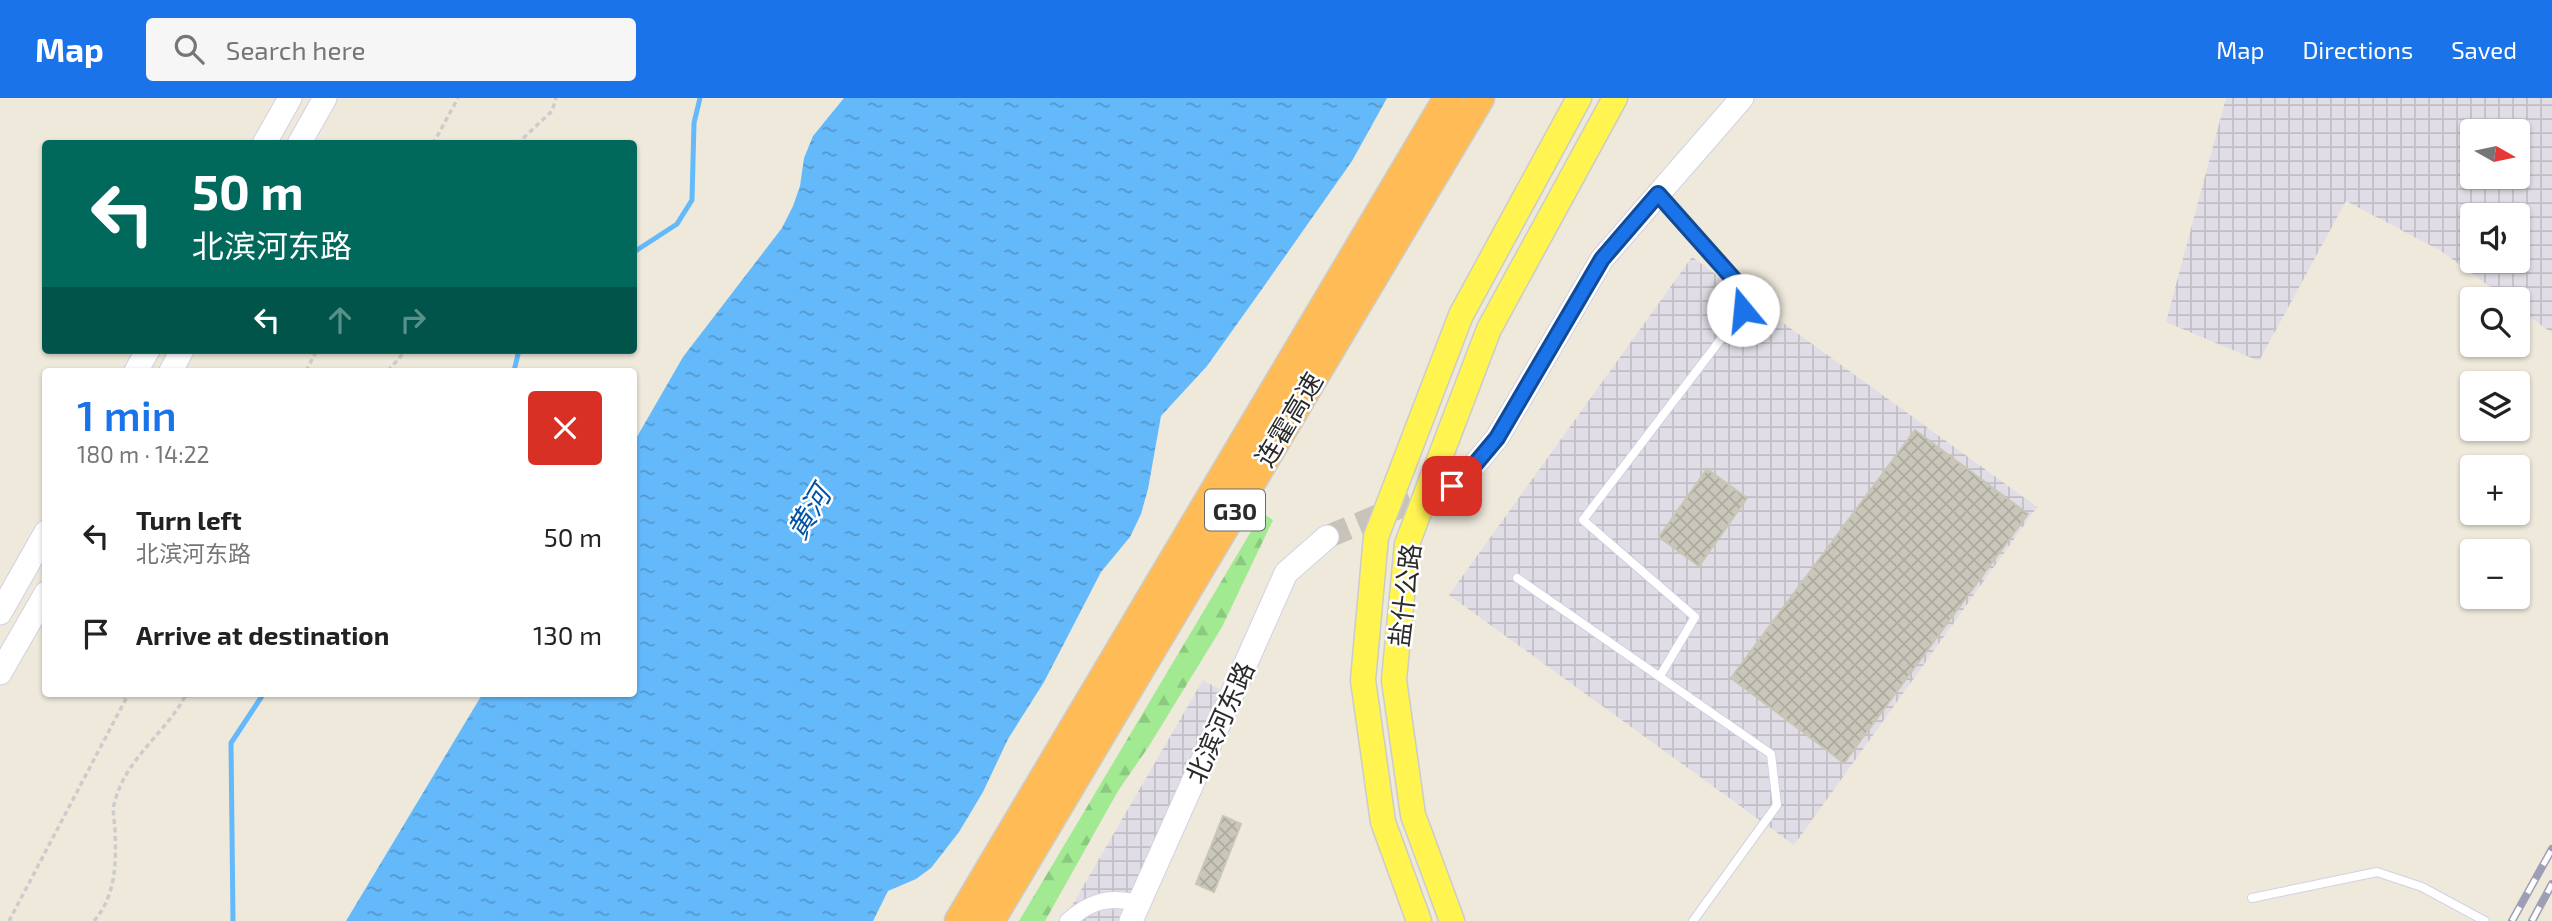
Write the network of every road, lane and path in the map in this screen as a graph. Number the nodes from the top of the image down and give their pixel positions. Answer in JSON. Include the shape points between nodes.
{"nodes":[{"id":1,"x":290,"y":98,"type":"edge"},
{"id":2,"x":325,"y":98,"type":"edge"},
{"id":3,"x":458,"y":98,"type":"edge"},
{"id":4,"x":556,"y":98,"type":"edge"},
{"id":5,"x":1448,"y":98,"type":"edge"},
{"id":6,"x":1480,"y":98,"type":"edge"},
{"id":7,"x":1580,"y":98,"type":"edge"},
{"id":8,"x":1615,"y":98,"type":"edge"},
{"id":9,"x":1742,"y":98,"type":"edge"},
{"id":10,"x":266,"y":140,"type":"edge"},
{"id":11,"x":301,"y":140,"type":"edge"},
{"id":12,"x":435,"y":140,"type":"edge"},
{"id":13,"x":521,"y":140,"type":"edge"},
{"id":14,"x":1658,"y":194,"type":"junction"},
{"id":15,"x":402,"y":354,"type":"edge"},
{"id":16,"x":390,"y":368,"type":"edge"},
{"id":17,"x":1452,"y":486,"type":"tunnel mouth"},
{"id":18,"x":1327,"y":537,"type":"tunnel mouth"},
{"id":19,"x":42,"y":539,"type":"edge"},
{"id":20,"x":1517,"y":578,"type":"dead end"},
{"id":21,"x":42,"y":600,"type":"edge"},
{"id":22,"x":0,"y":612,"type":"edge"},
{"id":23,"x":0,"y":673,"type":"edge"},
{"id":24,"x":1660,"y":677,"type":"junction"},
{"id":25,"x":127,"y":697,"type":"edge"},
{"id":26,"x":184,"y":697,"type":"edge"},
{"id":27,"x":2252,"y":898,"type":"dead end"},
{"id":28,"x":1134,"y":912,"type":"edge"},
{"id":29,"x":9,"y":921,"type":"edge"},
{"id":30,"x":94,"y":921,"type":"edge"},
{"id":31,"x":959,"y":921,"type":"edge"},
{"id":32,"x":990,"y":921,"type":"edge"},
{"id":33,"x":1069,"y":921,"type":"edge"},
{"id":34,"x":1419,"y":921,"type":"edge"},
{"id":35,"x":1452,"y":921,"type":"edge"},
{"id":36,"x":1693,"y":921,"type":"edge"},
{"id":37,"x":2485,"y":921,"type":"edge"}],
"edges":[{"from":1,"to":10,"type":"street"},
{"from":2,"to":11,"type":"street"},
{"from":3,"to":12,"type":"path"},
{"from":4,"to":13,"type":"path","via":[[552,111]]},
{"from":5,"to":31,"type":"highway","name":"连霍高速","number":"G30"},
{"from":6,"to":32,"type":"highway","name":"连霍高速","number":"G30"},
{"from":7,"to":34,"type":"main road","name":"盐什公路","via":[[1461,315],[1377,537],[1363,680],[1382,822]]},
{"from":8,"to":35,"type":"main road","name":"盐什公路","via":[[1489,329],[1407,544],[1394,680],[1413,815]]},
{"from":9,"to":14,"type":"street"},
{"from":14,"to":17,"type":"street","via":[[1602,259],[1497,438]]},
{"from":14,"to":24,"type":"lane","via":[[1746,293],[1743,310],[1583,520],[1695,617]]},
{"from":15,"to":16,"type":"path"},
{"from":18,"to":28,"type":"street","name":"北滨河东路","via":[[1286,573]]},
{"from":19,"to":22,"type":"street"},
{"from":20,"to":24,"type":"lane"},
{"from":21,"to":23,"type":"street"},
{"from":24,"to":36,"type":"lane","via":[[1771,754],[1777,805]]},
{"from":25,"to":29,"type":"path"},
{"from":26,"to":30,"type":"path","via":[[122,779],[113,804],[113,887]]},
{"from":27,"to":37,"type":"lane","via":[[2377,872],[2422,887]]},
{"from":28,"to":33,"type":"street","via":[[1119,899],[1100,901]]}]}
